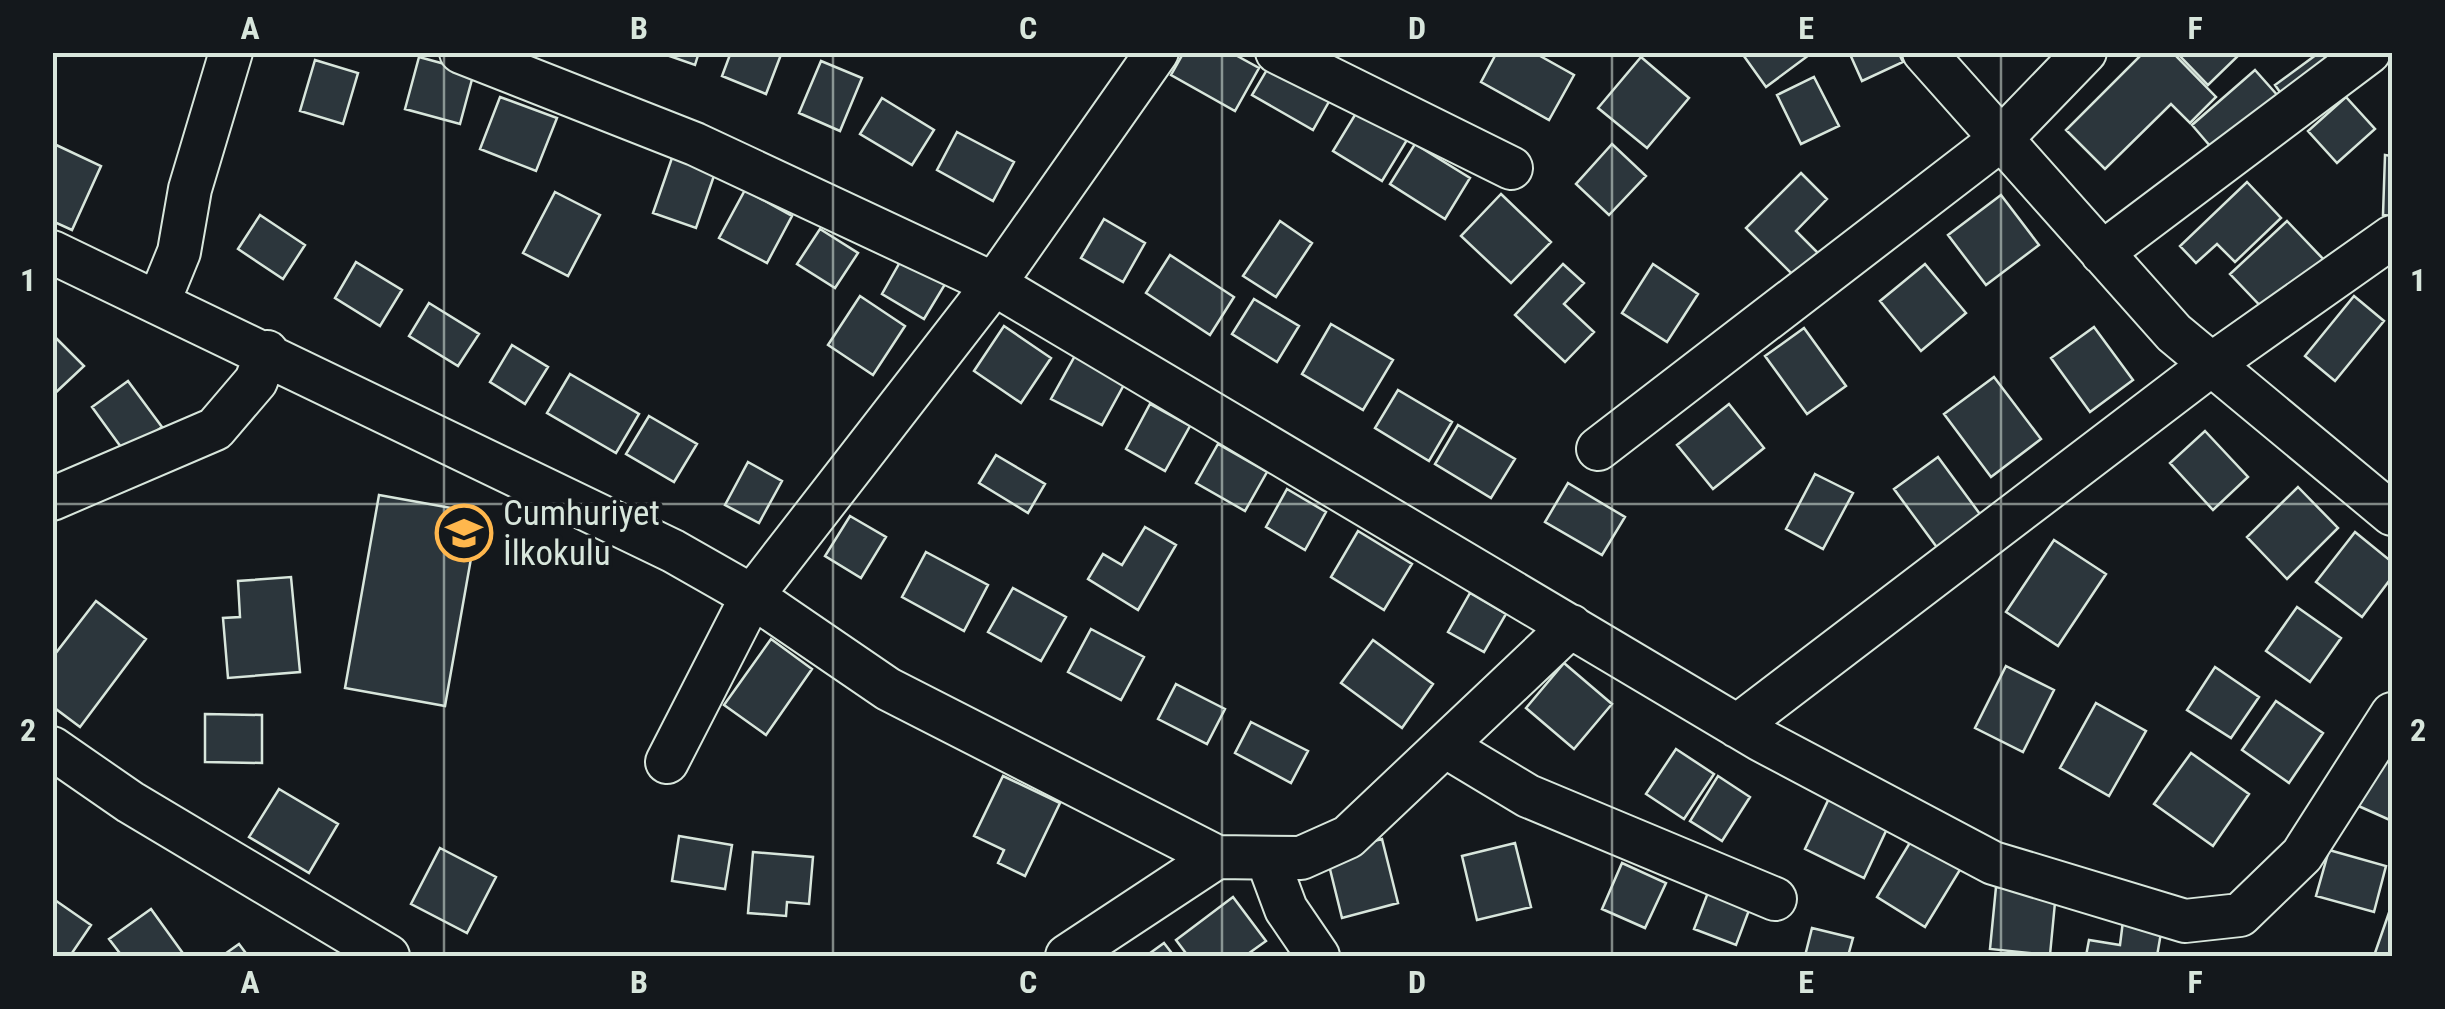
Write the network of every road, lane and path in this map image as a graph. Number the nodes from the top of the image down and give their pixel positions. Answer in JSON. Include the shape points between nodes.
{"nodes":[{"id":1,"x":231,"y":52,"type":"edge"},
{"id":2,"x":461,"y":52,"type":"edge"},
{"id":3,"x":1157,"y":52,"type":"edge"},
{"id":4,"x":1278,"y":52,"type":"edge"},
{"id":5,"x":1924,"y":52,"type":"edge"},
{"id":6,"x":2085,"y":52,"type":"edge"},
{"id":7,"x":2369,"y":52,"type":"edge"},
{"id":8,"x":2000,"y":140,"type":"junction"},
{"id":9,"x":1511,"y":168,"type":"dead end"},
{"id":10,"x":2392,"y":237,"type":"edge"},
{"id":11,"x":52,"y":252,"type":"edge"},
{"id":12,"x":2102,"y":253,"type":"junction"},
{"id":13,"x":994,"y":284,"type":"junction"},
{"id":14,"x":159,"y":301,"type":"junction"},
{"id":15,"x":267,"y":352,"type":"junction"},
{"id":16,"x":2212,"y":364,"type":"junction"},
{"id":17,"x":1598,"y":449,"type":"dead end"},
{"id":18,"x":52,"y":499,"type":"edge"},
{"id":19,"x":2392,"y":514,"type":"edge"},
{"id":20,"x":752,"y":596,"type":"junction"},
{"id":21,"x":1571,"y":626,"type":"junction"},
{"id":22,"x":2392,"y":714,"type":"edge"},
{"id":23,"x":1737,"y":726,"type":"junction"},
{"id":24,"x":1444,"y":746,"type":"junction"},
{"id":25,"x":52,"y":748,"type":"edge"},
{"id":26,"x":667,"y":762,"type":"dead end"},
{"id":27,"x":1217,"y":857,"type":"junction"},
{"id":28,"x":1267,"y":858,"type":"junction"},
{"id":29,"x":1775,"y":898,"type":"dead end"},
{"id":30,"x":354,"y":950,"type":"edge"},
{"id":31,"x":1067,"y":956,"type":"edge"},
{"id":32,"x":1318,"y":956,"type":"edge"}],
"edges":[{"from":1,"to":14,"type":"street","via":[[190,189],[179,252]]},
{"from":2,"to":13,"type":"street","via":[[695,144]]},
{"from":3,"to":13,"type":"street"},
{"from":4,"to":9,"type":"street"},
{"from":5,"to":8,"type":"street"},
{"from":6,"to":8,"type":"street"},
{"from":7,"to":12,"type":"street"},
{"from":8,"to":12,"type":"street"},
{"from":8,"to":17,"type":"street"},
{"from":10,"to":16,"type":"street"},
{"from":11,"to":14,"type":"street"},
{"from":12,"to":16,"type":"street","via":[[2174,333]]},
{"from":13,"to":20,"type":"street"},
{"from":13,"to":21,"type":"street"},
{"from":14,"to":15,"type":"street"},
{"from":15,"to":18,"type":"street","via":[[256,380],[216,428]]},
{"from":15,"to":20,"type":"street"},
{"from":16,"to":19,"type":"street"},
{"from":16,"to":23,"type":"street"},
{"from":20,"to":26,"type":"street"},
{"from":20,"to":27,"type":"street","via":[[888,689]]},
{"from":21,"to":23,"type":"street"},
{"from":21,"to":24,"type":"street"},
{"from":22,"to":23,"type":"street","via":[[2302,854],[2240,915],[2185,921],[1993,863]]},
{"from":24,"to":28,"type":"street","via":[[1348,837],[1301,858]]},
{"from":24,"to":29,"type":"street","via":[[1528,796]]},
{"from":25,"to":30,"type":"street"},
{"from":27,"to":28,"type":"street"},
{"from":27,"to":31,"type":"street"},
{"from":28,"to":32,"type":"street","via":[[1286,909]]}]}
